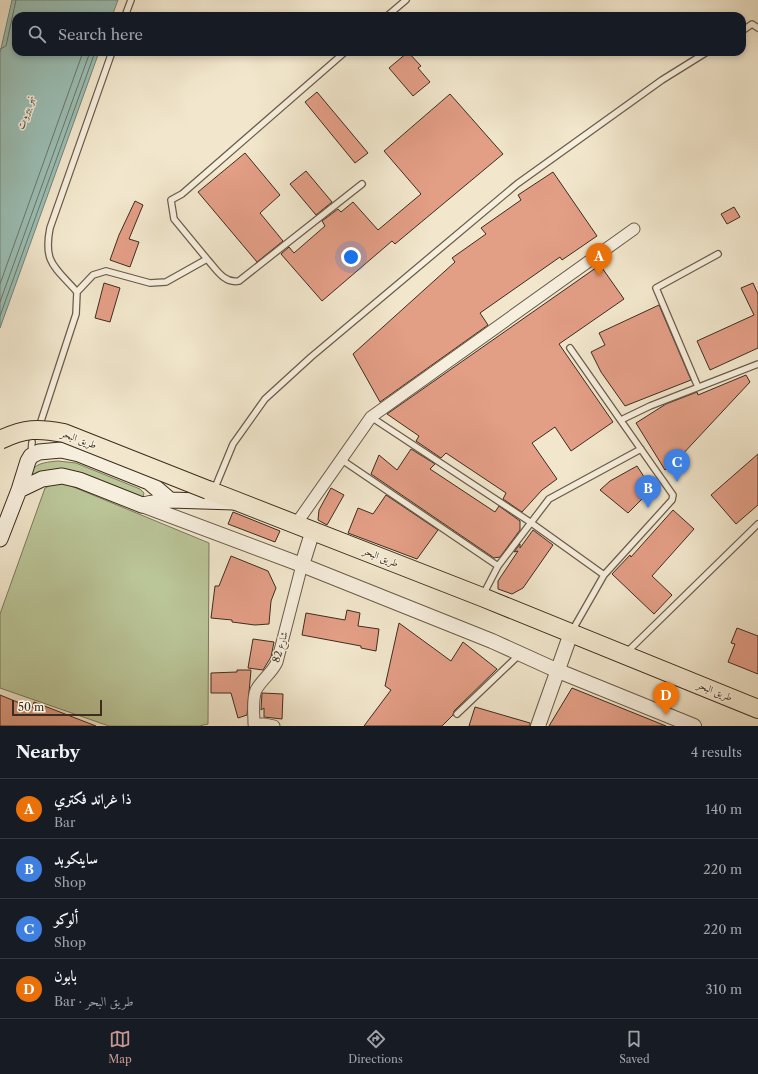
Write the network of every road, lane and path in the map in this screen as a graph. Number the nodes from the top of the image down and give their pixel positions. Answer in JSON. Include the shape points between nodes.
{"nodes":[{"id":1,"x":131,"y":0,"type":"edge"},
{"id":2,"x":406,"y":0,"type":"edge"},
{"id":3,"x":126,"y":12,"type":"edge"},
{"id":4,"x":392,"y":12,"type":"edge"},
{"id":5,"x":746,"y":28,"type":"edge"},
{"id":6,"x":758,"y":28,"type":"edge"},
{"id":7,"x":111,"y":56,"type":"edge"},
{"id":8,"x":340,"y":56,"type":"edge"},
{"id":9,"x":701,"y":56,"type":"edge"},
{"id":10,"x":362,"y":184,"type":"dead end"},
{"id":11,"x":634,"y":229,"type":"dead end"},
{"id":12,"x":718,"y":254,"type":"dead end"},
{"id":13,"x":207,"y":259,"type":"junction"},
{"id":14,"x":77,"y":292,"type":"junction"},
{"id":15,"x":570,"y":348,"type":"dead end"},
{"id":16,"x":758,"y":364,"type":"edge"},
{"id":17,"x":698,"y":387,"type":"junction"},
{"id":18,"x":371,"y":417,"type":"junction"},
{"id":19,"x":621,"y":420,"type":"junction"},
{"id":20,"x":41,"y":421,"type":"dead end"},
{"id":21,"x":0,"y":440,"type":"edge"},
{"id":22,"x":641,"y":449,"type":"junction"},
{"id":23,"x":342,"y":460,"type":"junction"},
{"id":24,"x":19,"y":490,"type":"junction"},
{"id":25,"x":211,"y":491,"type":"junction"},
{"id":26,"x":170,"y":500,"type":"junction"},
{"id":27,"x":240,"y":502,"type":"junction"},
{"id":28,"x":142,"y":505,"type":"junction"},
{"id":29,"x":530,"y":522,"type":"junction"},
{"id":30,"x":296,"y":524,"type":"junction"},
{"id":31,"x":758,"y":524,"type":"edge"},
{"id":32,"x":313,"y":530,"type":"junction"},
{"id":33,"x":0,"y":539,"type":"edge"},
{"id":34,"x":302,"y":564,"type":"junction"},
{"id":35,"x":498,"y":566,"type":"junction"},
{"id":36,"x":604,"y":575,"type":"junction"},
{"id":37,"x":482,"y":597,"type":"junction"},
{"id":38,"x":571,"y":633,"type":"junction"},
{"id":39,"x":520,"y":654,"type":"junction"},
{"id":40,"x":624,"y":655,"type":"junction"},
{"id":41,"x":556,"y":670,"type":"junction"},
{"id":42,"x":758,"y":709,"type":"edge"},
{"id":43,"x":457,"y":714,"type":"dead end"},
{"id":44,"x":250,"y":725,"type":"edge"},
{"id":45,"x":274,"y":726,"type":"edge"},
{"id":46,"x":538,"y":726,"type":"edge"},
{"id":47,"x":694,"y":726,"type":"edge"}],
"edges":[{"from":1,"to":3,"type":"lane"},
{"from":2,"to":4,"type":"lane"},
{"from":5,"to":6,"type":"lane","via":[[752,24]]},
{"from":7,"to":14,"type":"lane","via":[[50,228],[47,245],[53,266]]},
{"from":8,"to":13,"type":"lane","via":[[182,194],[171,200],[174,219]]},
{"from":9,"to":25,"type":"lane","via":[[662,80],[517,184],[311,357],[265,399],[233,444]]},
{"from":10,"to":13,"type":"lane","via":[[240,281],[225,279]]},
{"from":11,"to":18,"type":"street"},
{"from":12,"to":17,"type":"lane","via":[[656,288]]},
{"from":13,"to":14,"type":"lane","via":[[166,282],[150,282],[106,271],[99,272]]},
{"from":14,"to":20,"type":"lane","via":[[76,314]]},
{"from":15,"to":19,"type":"lane"},
{"from":16,"to":17,"type":"lane"},
{"from":17,"to":19,"type":"lane"},
{"from":18,"to":23,"type":"street"},
{"from":18,"to":29,"type":"lane"},
{"from":19,"to":22,"type":"lane"},
{"from":21,"to":25,"type":"highway","name":"طريق البحر","bridge":true,"via":[[18,432],[40,428],[64,433]]},
{"from":22,"to":29,"type":"lane","via":[[549,499]]},
{"from":22,"to":36,"type":"lane","via":[[673,495],[672,500]]},
{"from":23,"to":30,"type":"street"},
{"from":23,"to":35,"type":"lane"},
{"from":24,"to":26,"type":"main road","via":[[32,449],[61,450],[79,454],[149,482]]},
{"from":24,"to":28,"type":"main road","via":[[42,479],[62,476],[79,480]]},
{"from":24,"to":33,"type":"main road"},
{"from":25,"to":27,"type":"highway","name":"طريق البحر"},
{"from":26,"to":27,"type":"main road"},
{"from":26,"to":28,"type":"main road"},
{"from":27,"to":30,"type":"highway","name":"طريق البحر"},
{"from":28,"to":34,"type":"street"},
{"from":29,"to":35,"type":"lane"},
{"from":29,"to":36,"type":"lane"},
{"from":30,"to":32,"type":"highway","name":"طريق البحر"},
{"from":31,"to":40,"type":"lane"},
{"from":32,"to":34,"type":"street"},
{"from":32,"to":37,"type":"highway","name":"طريق البحر"},
{"from":34,"to":39,"type":"street"},
{"from":34,"to":44,"type":"street","name":"شارع 82","via":[[277,662],[257,689]]},
{"from":35,"to":37,"type":"lane"},
{"from":36,"to":38,"type":"lane"},
{"from":37,"to":38,"type":"highway","name":"طريق البحر"},
{"from":38,"to":40,"type":"highway","name":"طريق البحر"},
{"from":38,"to":41,"type":"street"},
{"from":39,"to":41,"type":"street"},
{"from":39,"to":43,"type":"lane"},
{"from":40,"to":42,"type":"highway","name":"طريق البحر"},
{"from":41,"to":46,"type":"street"},
{"from":41,"to":47,"type":"street"},
{"from":44,"to":45,"type":"street"}]}
